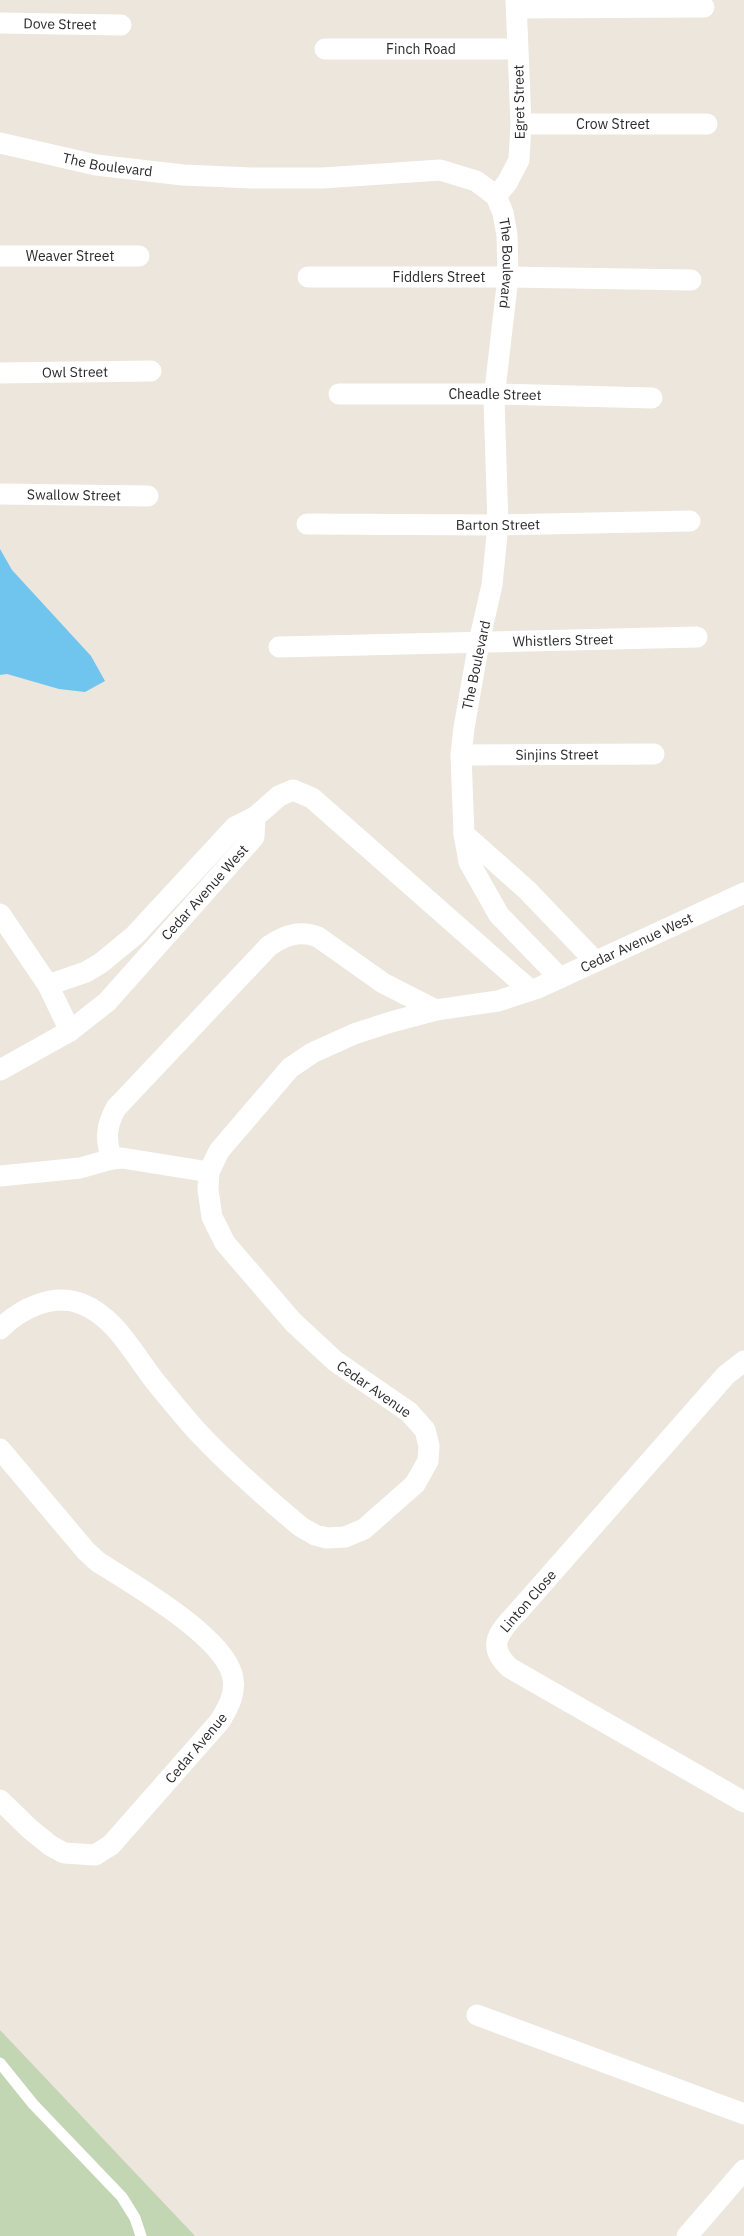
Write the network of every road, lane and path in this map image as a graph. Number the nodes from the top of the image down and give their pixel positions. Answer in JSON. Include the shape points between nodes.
{"nodes":[{"id":1,"x":516,"y":4,"type":"edge"},
{"id":2,"x":704,"y":7,"type":"dead end"},
{"id":3,"x":0,"y":23,"type":"edge"},
{"id":4,"x":121,"y":25,"type":"dead end"},
{"id":5,"x":325,"y":49,"type":"dead end"},
{"id":6,"x":517,"y":49,"type":"junction"},
{"id":7,"x":521,"y":124,"type":"junction"},
{"id":8,"x":707,"y":124,"type":"dead end"},
{"id":9,"x":0,"y":143,"type":"edge"},
{"id":10,"x":496,"y":196,"type":"junction"},
{"id":11,"x":0,"y":256,"type":"edge"},
{"id":12,"x":139,"y":256,"type":"dead end"},
{"id":13,"x":308,"y":277,"type":"dead end"},
{"id":14,"x":508,"y":277,"type":"junction"},
{"id":15,"x":691,"y":280,"type":"dead end"},
{"id":16,"x":151,"y":371,"type":"dead end"},
{"id":17,"x":0,"y":373,"type":"edge"},
{"id":18,"x":339,"y":394,"type":"dead end"},
{"id":19,"x":495,"y":394,"type":"junction"},
{"id":20,"x":652,"y":398,"type":"dead end"},
{"id":21,"x":0,"y":494,"type":"edge"},
{"id":22,"x":148,"y":496,"type":"dead end"},
{"id":23,"x":690,"y":521,"type":"dead end"},
{"id":24,"x":307,"y":524,"type":"dead end"},
{"id":25,"x":498,"y":525,"type":"junction"},
{"id":26,"x":697,"y":637,"type":"dead end"},
{"id":27,"x":479,"y":642,"type":"junction"},
{"id":28,"x":279,"y":647,"type":"dead end"},
{"id":29,"x":654,"y":754,"type":"dead end"},
{"id":30,"x":461,"y":755,"type":"junction"},
{"id":31,"x":255,"y":817,"type":"junction"},
{"id":32,"x":464,"y":834,"type":"junction"},
{"id":33,"x":744,"y":893,"type":"edge"},
{"id":34,"x":0,"y":914,"type":"edge"},
{"id":35,"x":595,"y":961,"type":"junction"},
{"id":36,"x":102,"y":963,"type":"junction"},
{"id":37,"x":560,"y":978,"type":"junction"},
{"id":38,"x":48,"y":985,"type":"junction"},
{"id":39,"x":121,"y":987,"type":"junction"},
{"id":40,"x":530,"y":990,"type":"junction"},
{"id":41,"x":436,"y":1010,"type":"junction"},
{"id":42,"x":70,"y":1031,"type":"junction"},
{"id":43,"x":0,"y":1070,"type":"edge"},
{"id":44,"x":112,"y":1159,"type":"junction"},
{"id":45,"x":209,"y":1172,"type":"junction"},
{"id":46,"x":0,"y":1176,"type":"edge"},
{"id":47,"x":0,"y":1329,"type":"edge"},
{"id":48,"x":744,"y":1361,"type":"edge"},
{"id":49,"x":0,"y":1449,"type":"edge"},
{"id":50,"x":0,"y":1800,"type":"edge"},
{"id":51,"x":744,"y":1802,"type":"edge"},
{"id":52,"x":478,"y":2015,"type":"dead end"},
{"id":53,"x":0,"y":2063,"type":"edge"},
{"id":54,"x":744,"y":2114,"type":"edge"},
{"id":55,"x":744,"y":2170,"type":"edge"},
{"id":56,"x":141,"y":2236,"type":"edge"},
{"id":57,"x":687,"y":2236,"type":"edge"}],
"edges":[{"from":1,"to":2,"type":"street"},
{"from":1,"to":6,"type":"street","name":"Egret Street"},
{"from":3,"to":4,"type":"street","name":"Dove Street"},
{"from":5,"to":6,"type":"street","name":"Finch Road"},
{"from":6,"to":7,"type":"street","name":"Egret Street"},
{"from":7,"to":8,"type":"street","name":"Crow Street"},
{"from":7,"to":10,"type":"street","name":"Egret Street","via":[[517,165]]},
{"from":9,"to":10,"type":"street","name":"The Boulevard","via":[[96,165],[199,176],[323,178],[440,170],[476,181]]},
{"from":10,"to":14,"type":"street","name":"The Boulevard","via":[[507,235]]},
{"from":11,"to":12,"type":"street","name":"Weaver Street"},
{"from":13,"to":14,"type":"street","name":"Fiddlers Street"},
{"from":14,"to":15,"type":"street","name":"Fiddlers Street"},
{"from":14,"to":19,"type":"street","name":"The Boulevard"},
{"from":16,"to":17,"type":"street","name":"Owl Street"},
{"from":18,"to":19,"type":"street","name":"Cheadle Street"},
{"from":19,"to":20,"type":"street","name":"Cheadle Street"},
{"from":19,"to":25,"type":"street","name":"The Boulevard"},
{"from":21,"to":22,"type":"street","name":"Swallow Street"},
{"from":23,"to":25,"type":"street","name":"Barton Street"},
{"from":24,"to":25,"type":"street","name":"Barton Street"},
{"from":25,"to":27,"type":"street","name":"The Boulevard","via":[[492,585]]},
{"from":26,"to":27,"type":"street","name":"Whistlers Street"},
{"from":27,"to":28,"type":"street","name":"Whistlers Street"},
{"from":27,"to":30,"type":"street","name":"The Boulevard"},
{"from":29,"to":30,"type":"street","name":"Sinjins Street"},
{"from":30,"to":32,"type":"street","name":"The Boulevard"},
{"from":31,"to":36,"type":"street","via":[[235,826],[135,935]]},
{"from":31,"to":39,"type":"street","name":"Cedar Avenue West","via":[[254,838]]},
{"from":31,"to":40,"type":"street","via":[[286,792],[294,790],[312,798]]},
{"from":32,"to":35,"type":"street","via":[[527,890]]},
{"from":32,"to":37,"type":"street","name":"The Boulevard","via":[[469,862],[499,915]]},
{"from":33,"to":35,"type":"street","name":"Cedar Avenue West"},
{"from":34,"to":38,"type":"street"},
{"from":35,"to":37,"type":"street","name":"Cedar Avenue West"},
{"from":36,"to":38,"type":"street"},
{"from":36,"to":39,"type":"street"},
{"from":37,"to":40,"type":"street","name":"Cedar Avenue West"},
{"from":38,"to":42,"type":"street"},
{"from":39,"to":42,"type":"street","name":"Cedar Avenue West"},
{"from":40,"to":41,"type":"street","name":"Cedar Avenue West","via":[[498,1001]]},
{"from":41,"to":44,"type":"street","via":[[383,983],[318,937],[298,933],[280,939],[259,955],[116,1108],[107,1129]]},
{"from":41,"to":45,"type":"street","name":"Cedar Avenue","via":[[354,1034],[300,1060],[228,1139]]},
{"from":42,"to":43,"type":"street","name":"Cedar Avenue West"},
{"from":44,"to":45,"type":"street"},
{"from":44,"to":46,"type":"street","via":[[80,1168]]},
{"from":45,"to":47,"type":"street","name":"Cedar Avenue","via":[[212,1217],[235,1257],[293,1322],[335,1361],[409,1412],[424,1430],[430,1446],[422,1473],[415,1484],[364,1529],[345,1537],[327,1538],[301,1527],[224,1459],[160,1388],[112,1324],[94,1309],[68,1300],[35,1304]]},
{"from":48,"to":51,"type":"street","name":"Linton Close","via":[[726,1375],[522,1606],[498,1635],[496,1646],[500,1658],[510,1668]]},
{"from":49,"to":50,"type":"street","name":"Cedar Avenue","via":[[98,1562],[183,1619],[215,1648],[230,1668],[233,1697],[220,1721],[138,1817],[104,1851],[94,1855],[64,1853],[31,1830]]},
{"from":52,"to":54,"type":"street"},
{"from":53,"to":56,"type":"lane","via":[[33,2104],[122,2197]]},
{"from":55,"to":57,"type":"street"}]}
